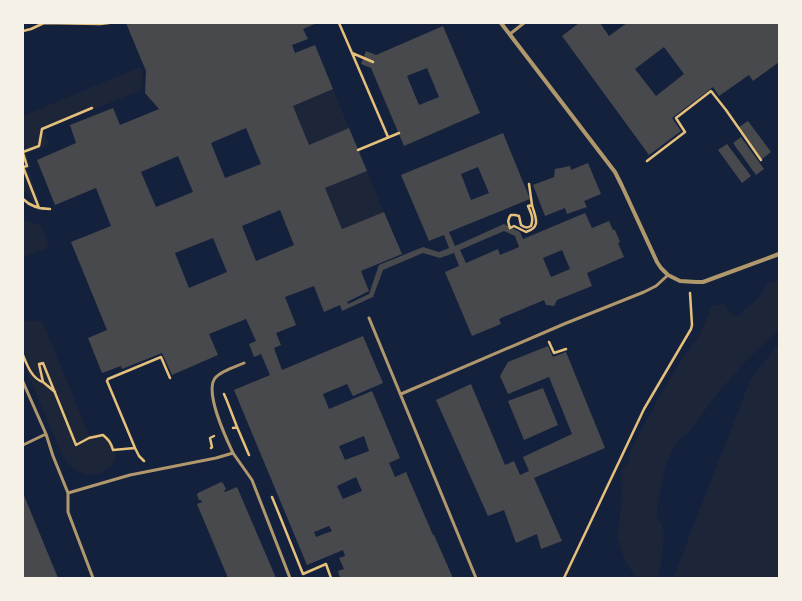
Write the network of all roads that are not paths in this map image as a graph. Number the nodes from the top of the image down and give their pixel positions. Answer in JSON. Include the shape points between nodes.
{"nodes":[{"id":1,"x":501,"y":23,"type":"edge"},
{"id":2,"x":524,"y":23,"type":"edge"},
{"id":3,"x":510,"y":34,"type":"junction"},
{"id":4,"x":779,"y":254,"type":"edge"},
{"id":5,"x":668,"y":275,"type":"junction"},
{"id":6,"x":369,"y":318,"type":"dead end"},
{"id":7,"x":244,"y":363,"type":"dead end"},
{"id":8,"x":23,"y":382,"type":"edge"},
{"id":9,"x":401,"y":394,"type":"junction"},
{"id":10,"x":46,"y":434,"type":"junction"},
{"id":11,"x":23,"y":445,"type":"edge"},
{"id":12,"x":233,"y":453,"type":"junction"},
{"id":13,"x":68,"y":493,"type":"junction"},
{"id":14,"x":93,"y":578,"type":"edge"},
{"id":15,"x":290,"y":578,"type":"edge"},
{"id":16,"x":476,"y":578,"type":"edge"}],
"edges":[{"from":1,"to":3,"type":"street"},
{"from":2,"to":3,"type":"lane"},
{"from":3,"to":5,"type":"street","via":[[615,172],[657,262]]},
{"from":4,"to":5,"type":"street","via":[[703,282],[680,281]]},
{"from":5,"to":9,"type":"lane","via":[[656,286],[644,292]]},
{"from":6,"to":9,"type":"lane"},
{"from":7,"to":12,"type":"lane","via":[[221,373],[212,383],[218,418]]},
{"from":8,"to":10,"type":"lane"},
{"from":9,"to":16,"type":"lane"},
{"from":10,"to":11,"type":"lane"},
{"from":10,"to":13,"type":"lane"},
{"from":12,"to":13,"type":"lane","via":[[130,475]]},
{"from":12,"to":15,"type":"lane","via":[[252,480]]},
{"from":13,"to":14,"type":"lane","via":[[68,512]]}]}
